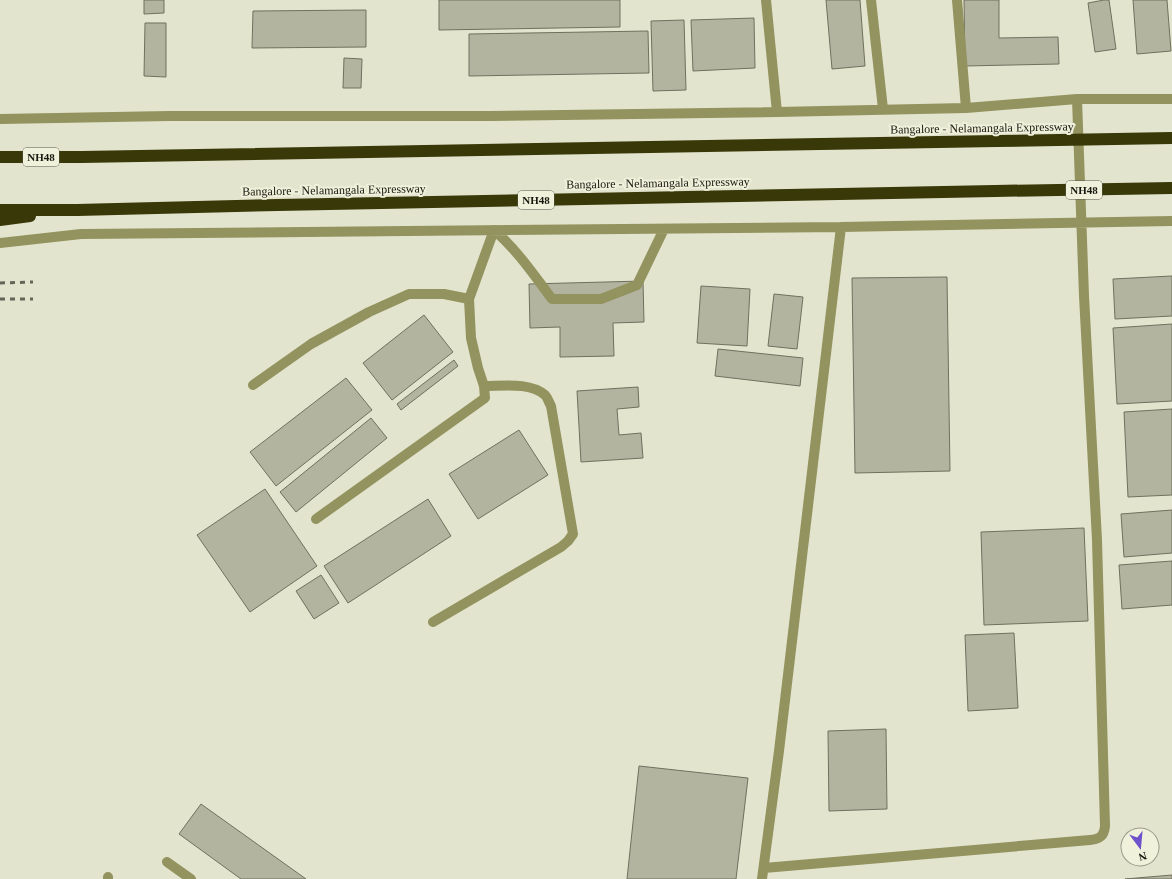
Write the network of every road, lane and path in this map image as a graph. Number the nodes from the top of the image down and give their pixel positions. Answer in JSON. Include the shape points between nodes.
{"nodes":[{"id":1,"x":766,"y":0,"type":"edge"},
{"id":2,"x":871,"y":0,"type":"edge"},
{"id":3,"x":957,"y":0,"type":"edge"},
{"id":4,"x":1077,"y":99,"type":"junction"},
{"id":5,"x":1172,"y":99,"type":"edge"},
{"id":6,"x":966,"y":108,"type":"junction"},
{"id":7,"x":883,"y":109,"type":"junction"},
{"id":8,"x":777,"y":112,"type":"junction"},
{"id":9,"x":0,"y":119,"type":"edge"},
{"id":10,"x":1172,"y":138,"type":"edge"},
{"id":11,"x":0,"y":157,"type":"edge"},
{"id":12,"x":1172,"y":188,"type":"edge"},
{"id":13,"x":0,"y":210,"type":"edge"},
{"id":14,"x":77,"y":210,"type":"junction"},
{"id":15,"x":0,"y":220,"type":"edge"},
{"id":16,"x":1172,"y":221,"type":"edge"},
{"id":17,"x":1082,"y":222,"type":"junction"},
{"id":18,"x":841,"y":227,"type":"junction"},
{"id":19,"x":664,"y":229,"type":"junction"},
{"id":20,"x":494,"y":230,"type":"junction"},
{"id":21,"x":0,"y":243,"type":"edge"},
{"id":22,"x":469,"y":299,"type":"junction"},
{"id":23,"x":253,"y":385,"type":"dead end"},
{"id":24,"x":484,"y":386,"type":"junction"},
{"id":25,"x":316,"y":519,"type":"dead end"},
{"id":26,"x":433,"y":622,"type":"dead end"},
{"id":27,"x":167,"y":862,"type":"dead end"},
{"id":28,"x":764,"y":868,"type":"junction"},
{"id":29,"x":191,"y":879,"type":"edge"},
{"id":30,"x":762,"y":879,"type":"edge"}],
"edges":[{"from":1,"to":8,"type":"street"},
{"from":2,"to":7,"type":"street"},
{"from":3,"to":6,"type":"street"},
{"from":4,"to":5,"type":"street"},
{"from":4,"to":6,"type":"street"},
{"from":4,"to":17,"type":"street"},
{"from":6,"to":7,"type":"street"},
{"from":7,"to":8,"type":"street"},
{"from":8,"to":9,"type":"street"},
{"from":10,"to":11,"type":"highway","name":"Bangalore - Nelamangala Expressway","number":"NH48","bridge":true},
{"from":12,"to":14,"type":"highway","name":"Bangalore - Nelamangala Expressway","number":"NH48","bridge":true},
{"from":13,"to":14,"type":"highway","name":"Bangalore - Nelamangala Expressway","number":"NH48"},
{"from":14,"to":15,"type":"highway"},
{"from":16,"to":17,"type":"street"},
{"from":17,"to":18,"type":"street"},
{"from":17,"to":28,"type":"street","via":[[1097,548],[1104,833],[1100,838],[1090,840]]},
{"from":18,"to":19,"type":"street"},
{"from":18,"to":28,"type":"street"},
{"from":19,"to":20,"type":"street"},
{"from":19,"to":20,"type":"street","via":[[637,285],[601,299],[552,299],[505,239]]},
{"from":20,"to":21,"type":"street","via":[[81,234]]},
{"from":20,"to":22,"type":"street"},
{"from":22,"to":23,"type":"street","via":[[444,294],[409,294],[369,312],[311,344]]},
{"from":22,"to":24,"type":"street","via":[[471,338]]},
{"from":24,"to":25,"type":"street","via":[[483,400]]},
{"from":24,"to":26,"type":"street","via":[[535,389],[546,396],[551,406],[573,534],[561,547]]},
{"from":27,"to":29,"type":"street"},
{"from":28,"to":30,"type":"street"}]}
